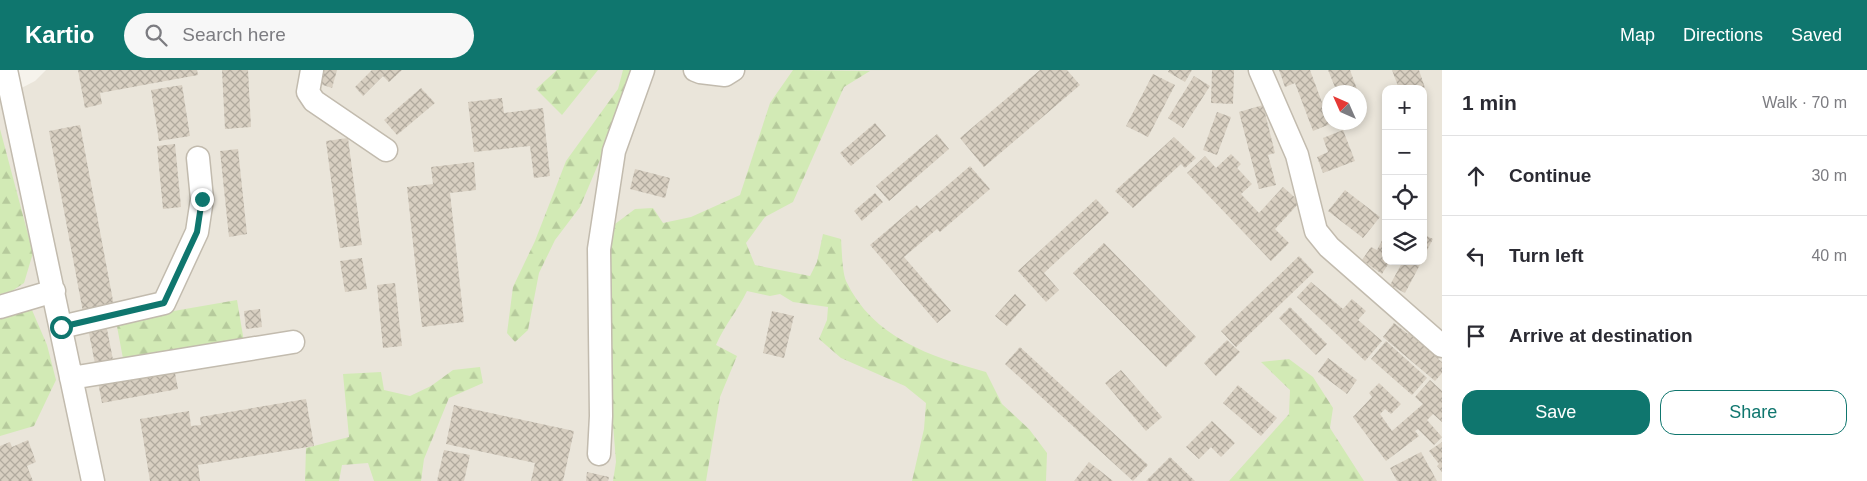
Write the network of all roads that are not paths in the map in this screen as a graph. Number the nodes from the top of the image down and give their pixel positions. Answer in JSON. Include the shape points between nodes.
{"nodes":[{"id":1,"x":312,"y":70,"type":"edge"},
{"id":2,"x":643,"y":70,"type":"edge"},
{"id":3,"x":695,"y":70,"type":"edge"},
{"id":4,"x":733,"y":70,"type":"edge"},
{"id":5,"x":1260,"y":70,"type":"edge"},
{"id":6,"x":10,"y":76,"type":"edge"},
{"id":7,"x":386,"y":150,"type":"dead end"},
{"id":8,"x":198,"y":158,"type":"dead end"},
{"id":9,"x":54,"y":291,"type":"junction"},
{"id":10,"x":0,"y":307,"type":"edge"},
{"id":11,"x":61,"y":327,"type":"junction"},
{"id":12,"x":293,"y":342,"type":"dead end"},
{"id":13,"x":1442,"y":346,"type":"edge"},
{"id":14,"x":71,"y":378,"type":"junction"},
{"id":15,"x":598,"y":454,"type":"dead end"},
{"id":16,"x":93,"y":481,"type":"edge"}],
"edges":[{"from":1,"to":7,"type":"street","via":[[308,92],[314,101]]},
{"from":2,"to":15,"type":"street","via":[[614,151],[599,250],[601,416]]},
{"from":3,"to":4,"type":"street","via":[[725,75]]},
{"from":5,"to":13,"type":"street","via":[[1297,155],[1316,231],[1329,247]]},
{"from":6,"to":9,"type":"street"},
{"from":8,"to":11,"type":"street","via":[[202,199],[197,232],[164,303]]},
{"from":9,"to":10,"type":"street"},
{"from":9,"to":11,"type":"street"},
{"from":11,"to":14,"type":"street"},
{"from":12,"to":14,"type":"street"},
{"from":14,"to":16,"type":"street"}]}
